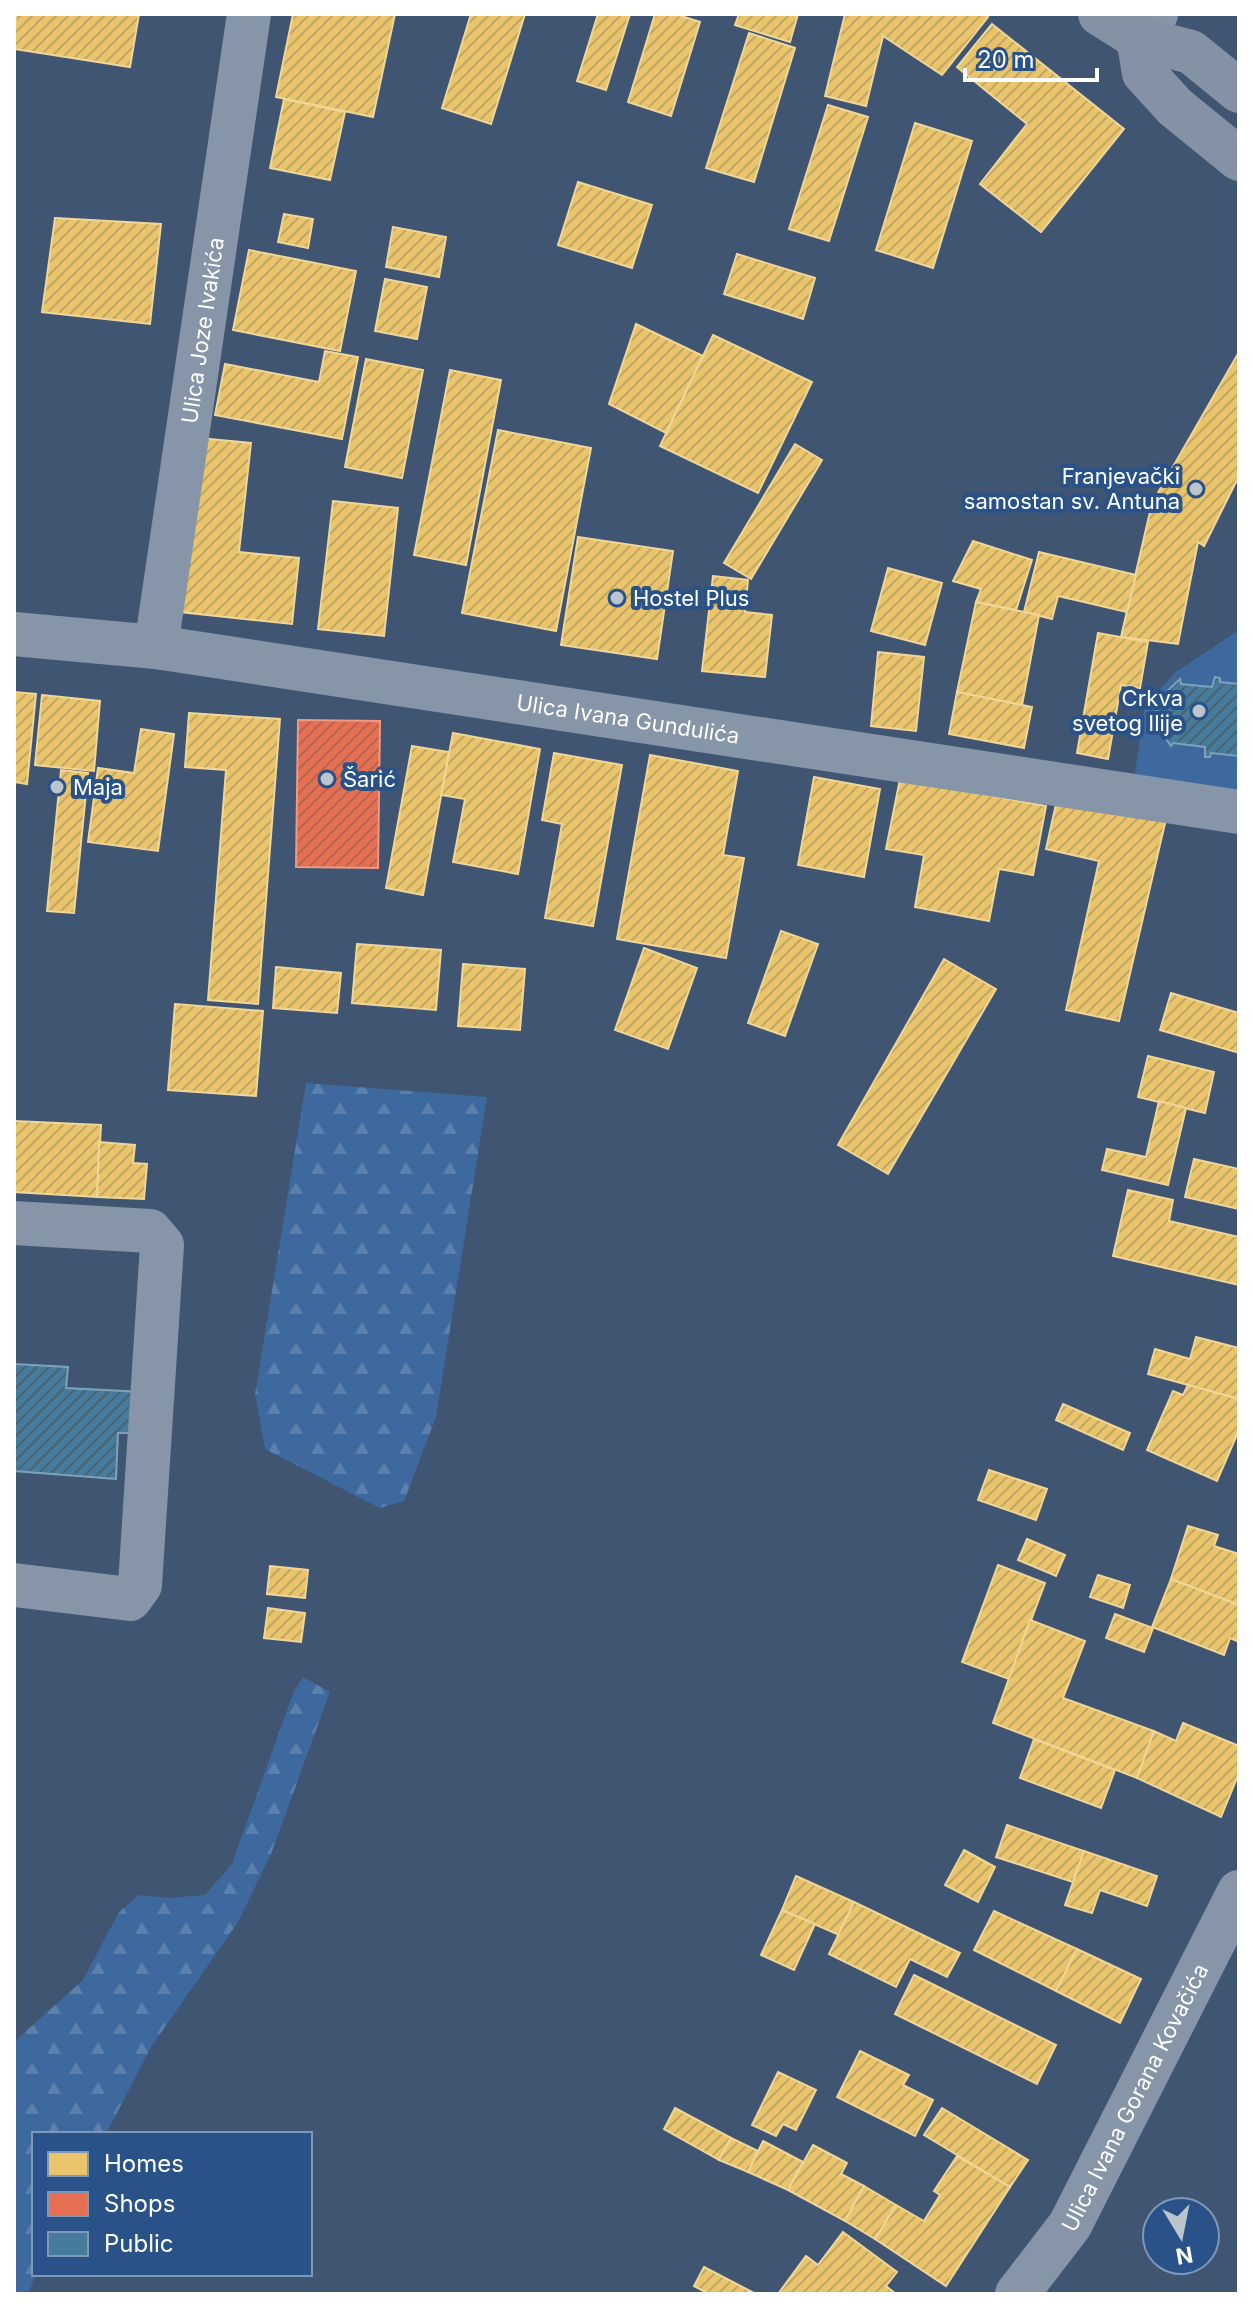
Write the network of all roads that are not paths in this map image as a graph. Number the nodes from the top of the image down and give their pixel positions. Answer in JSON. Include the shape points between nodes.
{"nodes":[{"id":1,"x":249,"y":14,"type":"edge"},
{"id":2,"x":1100,"y":14,"type":"edge"},
{"id":3,"x":1147,"y":26,"type":"edge"},
{"id":4,"x":1239,"y":91,"type":"edge"},
{"id":5,"x":1239,"y":159,"type":"edge"},
{"id":6,"x":14,"y":634,"type":"edge"},
{"id":7,"x":156,"y":647,"type":"junction"},
{"id":8,"x":1239,"y":812,"type":"edge"},
{"id":9,"x":14,"y":1223,"type":"edge"},
{"id":10,"x":14,"y":1585,"type":"edge"},
{"id":11,"x":1239,"y":1892,"type":"edge"},
{"id":12,"x":1017,"y":2294,"type":"edge"}],
"edges":[{"from":1,"to":7,"type":"street","name":"Ulica Joze Ivakića"},
{"from":2,"to":3,"type":"main road"},
{"from":3,"to":4,"type":"main road","via":[[1191,52]]},
{"from":3,"to":5,"type":"main road","via":[[1144,73],[1175,107]]},
{"from":6,"to":7,"type":"street","name":"Ulica Ivana Gundulića"},
{"from":7,"to":8,"type":"street","name":"Ulica Ivana Gundulića"},
{"from":9,"to":10,"type":"street","via":[[150,1231],[162,1245],[141,1578],[130,1599]]},
{"from":11,"to":12,"type":"street","name":"Ulica Ivana Gorana Kovačića","via":[[1070,2225]]}]}
